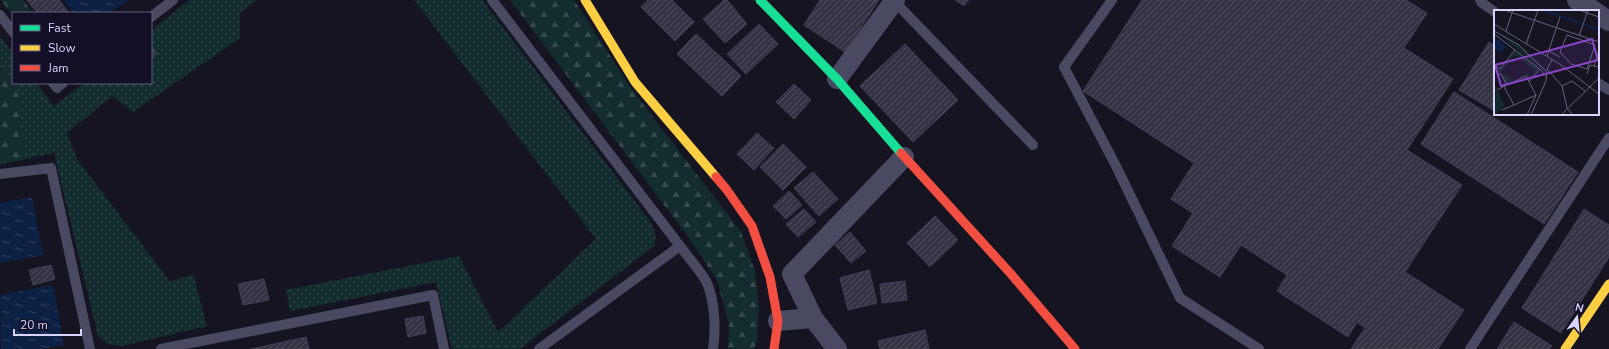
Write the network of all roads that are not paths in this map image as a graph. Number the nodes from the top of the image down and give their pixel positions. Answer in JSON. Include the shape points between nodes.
{"nodes":[{"id":1,"x":173,"y":0,"type":"edge"},
{"id":2,"x":492,"y":0,"type":"edge"},
{"id":3,"x":585,"y":0,"type":"edge"},
{"id":4,"x":760,"y":0,"type":"edge"},
{"id":5,"x":894,"y":0,"type":"edge"},
{"id":6,"x":1112,"y":0,"type":"edge"},
{"id":7,"x":1480,"y":0,"type":"edge"},
{"id":8,"x":1577,"y":0,"type":"edge"},
{"id":9,"x":1592,"y":10,"type":"edge"},
{"id":10,"x":1494,"y":11,"type":"edge"},
{"id":11,"x":0,"y":15,"type":"edge"},
{"id":12,"x":1599,"y":15,"type":"edge"},
{"id":13,"x":152,"y":16,"type":"edge"},
{"id":14,"x":1609,"y":21,"type":"edge"},
{"id":15,"x":12,"y":31,"type":"edge"},
{"id":16,"x":837,"y":79,"type":"junction"},
{"id":17,"x":54,"y":84,"type":"edge"},
{"id":18,"x":62,"y":84,"type":"edge"},
{"id":19,"x":1599,"y":84,"type":"edge"},
{"id":20,"x":1609,"y":90,"type":"edge"},
{"id":21,"x":1609,"y":138,"type":"edge"},
{"id":22,"x":1033,"y":145,"type":"dead end"},
{"id":23,"x":904,"y":156,"type":"junction"},
{"id":24,"x":0,"y":174,"type":"edge"},
{"id":25,"x":680,"y":246,"type":"junction"},
{"id":26,"x":1609,"y":284,"type":"edge"},
{"id":27,"x":813,"y":318,"type":"junction"},
{"id":28,"x":778,"y":321,"type":"junction"},
{"id":29,"x":90,"y":349,"type":"edge"},
{"id":30,"x":161,"y":349,"type":"edge"},
{"id":31,"x":444,"y":349,"type":"edge"},
{"id":32,"x":539,"y":349,"type":"edge"},
{"id":33,"x":713,"y":349,"type":"edge"},
{"id":34,"x":774,"y":349,"type":"edge"},
{"id":35,"x":837,"y":349,"type":"edge"},
{"id":36,"x":1075,"y":349,"type":"edge"},
{"id":37,"x":1259,"y":349,"type":"edge"},
{"id":38,"x":1470,"y":349,"type":"edge"},
{"id":39,"x":1565,"y":349,"type":"edge"}],
"edges":[{"from":1,"to":13,"type":"lane"},
{"from":2,"to":25,"type":"lane"},
{"from":3,"to":28,"type":"street","via":[[635,82],[727,190],[752,226],[770,277]]},
{"from":4,"to":16,"type":"street"},
{"from":5,"to":16,"type":"street"},
{"from":5,"to":22,"type":"lane"},
{"from":6,"to":37,"type":"lane","via":[[1064,67],[1116,166],[1180,298]]},
{"from":7,"to":10,"type":"lane"},
{"from":8,"to":9,"type":"street"},
{"from":11,"to":15,"type":"lane"},
{"from":12,"to":14,"type":"street"},
{"from":16,"to":23,"type":"street"},
{"from":17,"to":18,"type":"lane","via":[[57,88]]},
{"from":19,"to":20,"type":"lane"},
{"from":21,"to":38,"type":"lane"},
{"from":23,"to":27,"type":"street","via":[[792,274]]},
{"from":23,"to":36,"type":"street"},
{"from":24,"to":29,"type":"lane","via":[[51,168]]},
{"from":25,"to":32,"type":"lane"},
{"from":25,"to":33,"type":"lane","via":[[706,281],[710,293],[716,328]]},
{"from":26,"to":39,"type":"street"},
{"from":27,"to":28,"type":"street"},
{"from":27,"to":35,"type":"street"},
{"from":28,"to":34,"type":"street"},
{"from":30,"to":31,"type":"lane","via":[[433,295]]}]}
